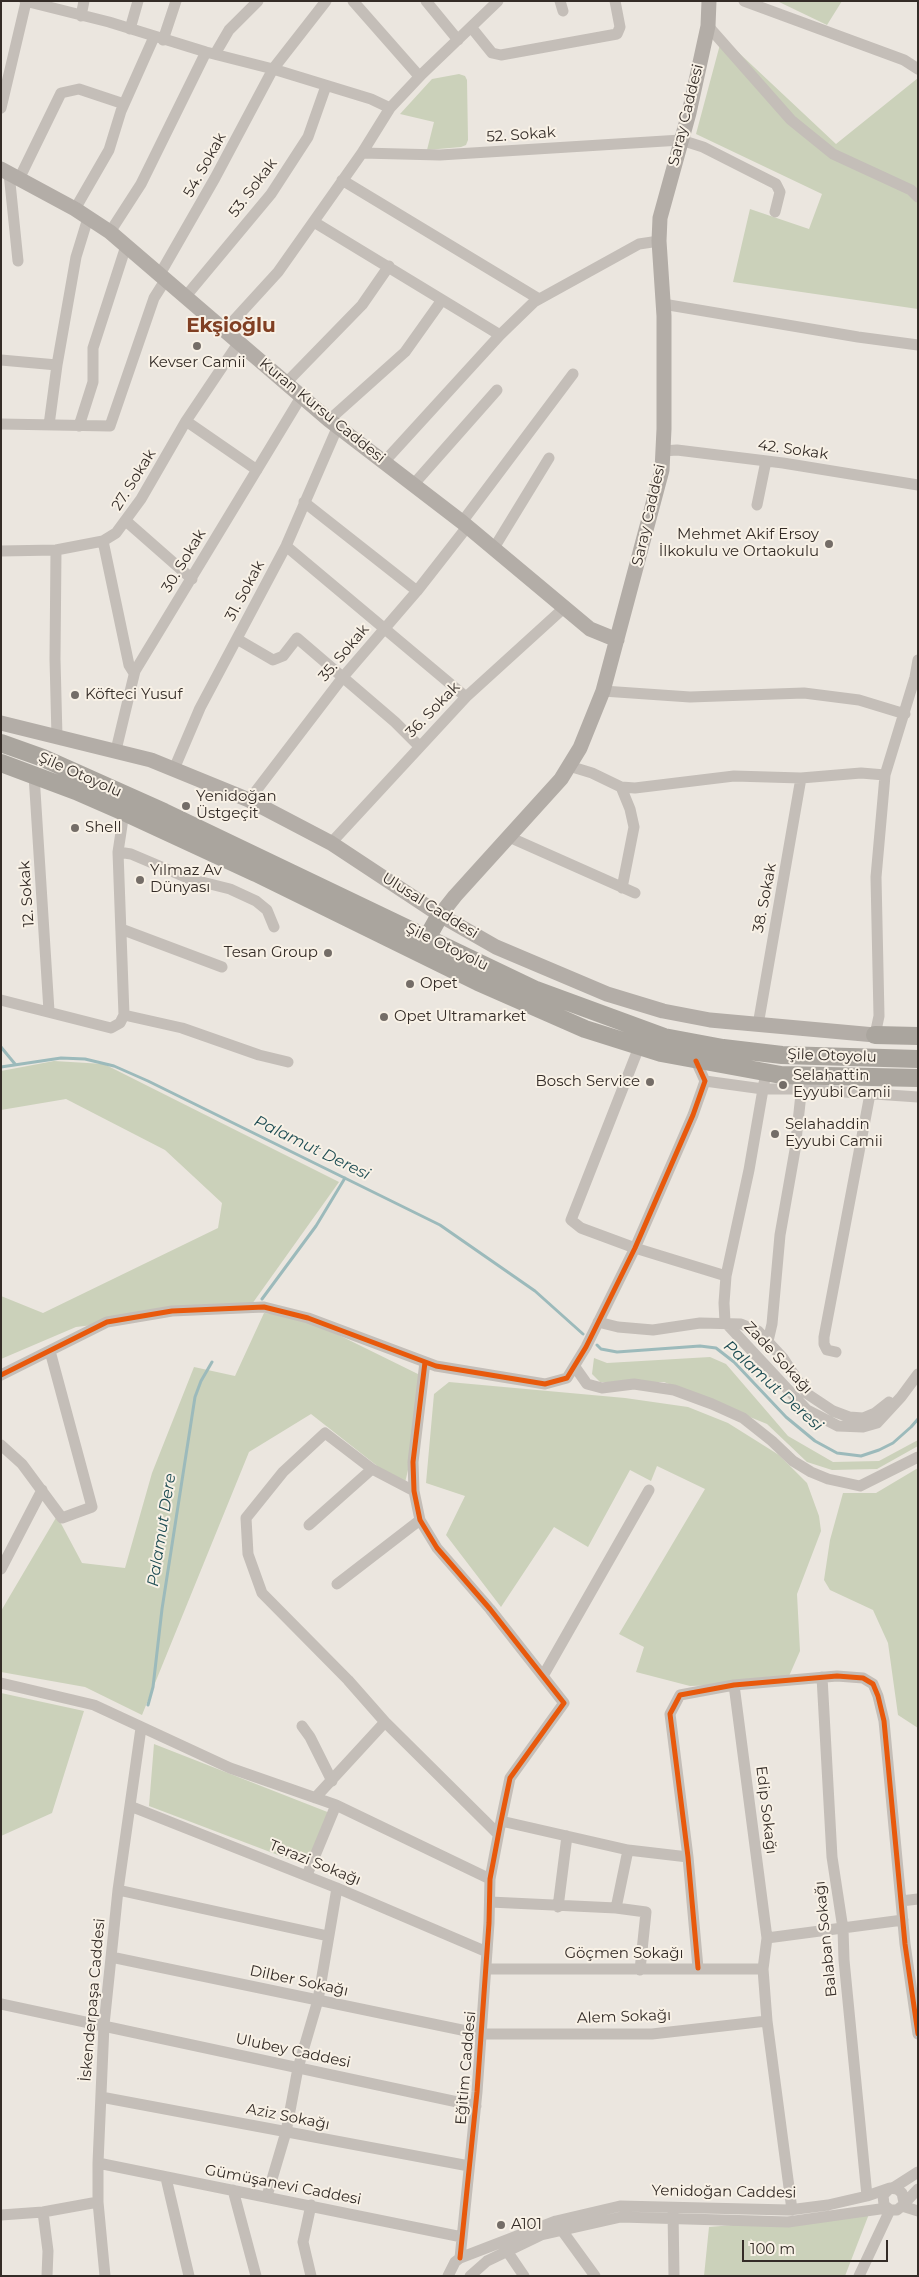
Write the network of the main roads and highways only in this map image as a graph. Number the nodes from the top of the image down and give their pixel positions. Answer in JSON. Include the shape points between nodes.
{"nodes":[{"id":1,"x":710,"y":1,"type":"edge"},
{"id":2,"x":10,"y":173,"type":"edge"},
{"id":3,"x":617,"y":640,"type":"junction"},
{"id":4,"x":1,"y":724,"type":"edge"},
{"id":5,"x":1,"y":741,"type":"edge"},
{"id":6,"x":1,"y":763,"type":"edge"},
{"id":7,"x":440,"y":915,"type":"junction"},
{"id":8,"x":427,"y":938,"type":"junction"},
{"id":9,"x":875,"y":1035,"type":"joint"},
{"id":10,"x":918,"y":1036,"type":"edge"},
{"id":11,"x":918,"y":1058,"type":"edge"},
{"id":12,"x":918,"y":1078,"type":"edge"}],
"edges":[{"from":1,"to":3,"type":"main road","name":"Saray Caddesi","via":[[708,26],[663,201],[658,241],[663,304],[662,470]]},
{"from":2,"to":3,"type":"main road","name":"Kuran Kursu Caddesi","via":[[76,209],[110,232],[301,397],[494,548],[590,629]]},
{"from":3,"to":7,"type":"main road","name":"Saray Caddesi","via":[[603,691],[580,748],[569,766],[544,800]]},
{"from":4,"to":7,"type":"main road","name":"Ulusal Caddesi","via":[[116,750],[174,769],[249,800],[331,843]]},
{"from":5,"to":8,"type":"highway","name":"Şile Otoyolu","via":[[164,812]]},
{"from":6,"to":12,"type":"highway","name":"Şile Otoyolu","via":[[124,812],[478,982],[585,1029],[639,1047],[764,1080],[803,1082]]},
{"from":7,"to":8,"type":"highway"},
{"from":7,"to":9,"type":"main road","name":"Ulusal Caddesi","via":[[496,947],[606,994],[663,1011],[710,1020]]},
{"from":8,"to":11,"type":"highway","name":"Şile Otoyolu","via":[[536,990],[664,1036],[782,1055]]},
{"from":9,"to":10,"type":"highway"}]}
